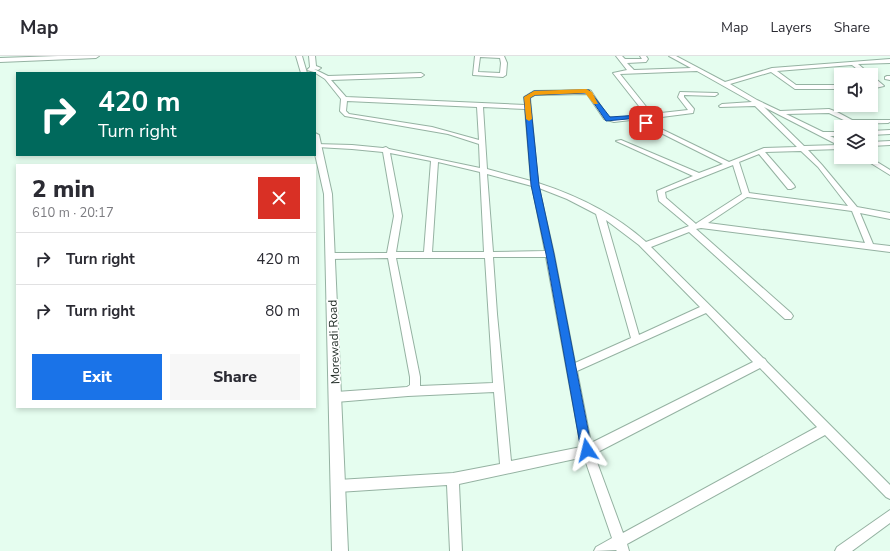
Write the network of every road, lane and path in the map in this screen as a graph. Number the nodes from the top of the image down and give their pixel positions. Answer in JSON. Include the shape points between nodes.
{"nodes":[{"id":1,"x":85,"y":56,"type":"edge"},
{"id":2,"x":96,"y":56,"type":"edge"},
{"id":3,"x":299,"y":56,"type":"edge"},
{"id":4,"x":312,"y":56,"type":"edge"},
{"id":5,"x":478,"y":56,"type":"edge"},
{"id":6,"x":482,"y":56,"type":"edge"},
{"id":7,"x":643,"y":56,"type":"edge"},
{"id":8,"x":672,"y":56,"type":"edge"},
{"id":9,"x":865,"y":56,"type":"edge"},
{"id":10,"x":621,"y":59,"type":"edge"},
{"id":11,"x":0,"y":60,"type":"edge"},
{"id":12,"x":890,"y":61,"type":"edge"},
{"id":13,"x":872,"y":62,"type":"junction"},
{"id":14,"x":853,"y":63,"type":"junction"},
{"id":15,"x":860,"y":68,"type":"edge"},
{"id":16,"x":698,"y":69,"type":"junction"},
{"id":17,"x":772,"y":70,"type":"junction"},
{"id":18,"x":309,"y":71,"type":"edge"},
{"id":19,"x":630,"y":71,"type":"junction"},
{"id":20,"x":316,"y":74,"type":"edge"},
{"id":21,"x":421,"y":74,"type":"dead end"},
{"id":22,"x":327,"y":78,"type":"junction"},
{"id":23,"x":725,"y":84,"type":"junction"},
{"id":24,"x":834,"y":87,"type":"edge"},
{"id":25,"x":715,"y":94,"type":"dead end"},
{"id":26,"x":342,"y":97,"type":"junction"},
{"id":27,"x":755,"y":102,"type":"junction"},
{"id":28,"x":480,"y":105,"type":"junction"},
{"id":29,"x":722,"y":106,"type":"dead end"},
{"id":30,"x":528,"y":107,"type":"junction"},
{"id":31,"x":781,"y":112,"type":"junction"},
{"id":32,"x":649,"y":115,"type":"junction"},
{"id":33,"x":639,"y":116,"type":"junction"},
{"id":34,"x":888,"y":121,"type":"dead end"},
{"id":35,"x":890,"y":132,"type":"edge"},
{"id":36,"x":878,"y":133,"type":"edge"},
{"id":37,"x":823,"y":134,"type":"junction"},
{"id":38,"x":834,"y":134,"type":"edge"},
{"id":39,"x":316,"y":140,"type":"edge"},
{"id":40,"x":619,"y":141,"type":"dead end"},
{"id":41,"x":834,"y":141,"type":"edge"},
{"id":42,"x":482,"y":143,"type":"junction"},
{"id":43,"x":890,"y":143,"type":"edge"},
{"id":44,"x":878,"y":144,"type":"edge"},
{"id":45,"x":834,"y":146,"type":"edge"},
{"id":46,"x":803,"y":149,"type":"junction"},
{"id":47,"x":386,"y":150,"type":"junction"},
{"id":48,"x":760,"y":151,"type":"junction"},
{"id":49,"x":435,"y":160,"type":"junction"},
{"id":50,"x":731,"y":163,"type":"junction"},
{"id":51,"x":890,"y":164,"type":"edge"},
{"id":52,"x":877,"y":165,"type":"joint"},
{"id":53,"x":485,"y":171,"type":"junction"},
{"id":54,"x":890,"y":173,"type":"edge"},
{"id":55,"x":698,"y":176,"type":"junction"},
{"id":56,"x":535,"y":185,"type":"junction"},
{"id":57,"x":791,"y":187,"type":"dead end"},
{"id":58,"x":746,"y":195,"type":"junction"},
{"id":59,"x":855,"y":209,"type":"junction"},
{"id":60,"x":600,"y":213,"type":"junction"},
{"id":61,"x":890,"y":216,"type":"edge"},
{"id":62,"x":695,"y":227,"type":"junction"},
{"id":63,"x":645,"y":246,"type":"junction"},
{"id":64,"x":870,"y":246,"type":"junction"},
{"id":65,"x":890,"y":249,"type":"edge"},
{"id":66,"x":489,"y":254,"type":"junction"},
{"id":67,"x":550,"y":254,"type":"junction"},
{"id":68,"x":392,"y":255,"type":"junction"},
{"id":69,"x":428,"y":255,"type":"junction"},
{"id":70,"x":330,"y":256,"type":"junction"},
{"id":71,"x":708,"y":308,"type":"junction"},
{"id":72,"x":788,"y":316,"type":"dead end"},
{"id":73,"x":636,"y":340,"type":"junction"},
{"id":74,"x":762,"y":362,"type":"junction"},
{"id":75,"x":572,"y":369,"type":"junction"},
{"id":76,"x":499,"y":387,"type":"junction"},
{"id":77,"x":408,"y":391,"type":"junction"},
{"id":78,"x":336,"y":397,"type":"junction"},
{"id":79,"x":826,"y":428,"type":"junction"},
{"id":80,"x":587,"y":450,"type":"junction"},
{"id":81,"x":506,"y":468,"type":"junction"},
{"id":82,"x":453,"y":479,"type":"junction"},
{"id":83,"x":338,"y":486,"type":"junction"},
{"id":84,"x":890,"y":493,"type":"edge"},
{"id":85,"x":890,"y":516,"type":"edge"},
{"id":86,"x":622,"y":546,"type":"edge"},
{"id":87,"x":340,"y":551,"type":"edge"},
{"id":88,"x":456,"y":551,"type":"edge"},
{"id":89,"x":600,"y":551,"type":"edge"},
{"id":90,"x":841,"y":551,"type":"edge"}],
"edges":[{"from":1,"to":2,"type":"street"},
{"from":1,"to":11,"type":"street"},
{"from":3,"to":18,"type":"main road"},
{"from":4,"to":18,"type":"street"},
{"from":5,"to":6,"type":"street","via":[[475,74],[503,75],[502,58]]},
{"from":7,"to":10,"type":"street","via":[[644,61]]},
{"from":8,"to":16,"type":"street"},
{"from":9,"to":13,"type":"street"},
{"from":10,"to":19,"type":"street"},
{"from":12,"to":13,"type":"street"},
{"from":13,"to":14,"type":"street"},
{"from":14,"to":15,"type":"street"},
{"from":14,"to":17,"type":"street"},
{"from":16,"to":19,"type":"street"},
{"from":16,"to":23,"type":"street"},
{"from":17,"to":23,"type":"street"},
{"from":17,"to":24,"type":"street","via":[[795,87]]},
{"from":19,"to":32,"type":"street","via":[[616,73]]},
{"from":20,"to":22,"type":"street"},
{"from":21,"to":22,"type":"street"},
{"from":22,"to":26,"type":"street"},
{"from":23,"to":27,"type":"street"},
{"from":25,"to":32,"type":"street","via":[[682,94],[681,97],[691,112]]},
{"from":26,"to":28,"type":"street"},
{"from":26,"to":42,"type":"street","via":[[343,111],[347,115],[423,126]]},
{"from":27,"to":29,"type":"street"},
{"from":27,"to":31,"type":"street"},
{"from":27,"to":46,"type":"street"},
{"from":28,"to":30,"type":"street"},
{"from":28,"to":42,"type":"street"},
{"from":30,"to":33,"type":"street","via":[[527,97],[534,93],[586,91],[608,119]]},
{"from":30,"to":56,"type":"street"},
{"from":31,"to":34,"type":"street","via":[[829,111],[836,112],[852,122]]},
{"from":31,"to":37,"type":"street"},
{"from":32,"to":33,"type":"street"},
{"from":33,"to":50,"type":"street","via":[[649,125]]},
{"from":35,"to":36,"type":"street"},
{"from":37,"to":38,"type":"street"},
{"from":37,"to":41,"type":"street"},
{"from":39,"to":47,"type":"street"},
{"from":39,"to":70,"type":"main road","name":"Morewadi Road","via":[[328,194]]},
{"from":40,"to":55,"type":"street"},
{"from":42,"to":53,"type":"street"},
{"from":43,"to":44,"type":"street"},
{"from":45,"to":46,"type":"street"},
{"from":46,"to":48,"type":"street"},
{"from":46,"to":59,"type":"street"},
{"from":47,"to":49,"type":"street"},
{"from":47,"to":68,"type":"street","via":[[398,216]]},
{"from":48,"to":50,"type":"street"},
{"from":48,"to":57,"type":"street"},
{"from":49,"to":53,"type":"street"},
{"from":49,"to":69,"type":"street"},
{"from":50,"to":55,"type":"street"},
{"from":50,"to":58,"type":"street"},
{"from":51,"to":52,"type":"street"},
{"from":52,"to":54,"type":"street"},
{"from":53,"to":56,"type":"street"},
{"from":53,"to":66,"type":"street"},
{"from":55,"to":62,"type":"street","via":[[665,189],[660,194],[662,199]]},
{"from":56,"to":60,"type":"street"},
{"from":56,"to":67,"type":"street"},
{"from":58,"to":59,"type":"street"},
{"from":58,"to":62,"type":"street"},
{"from":59,"to":61,"type":"street"},
{"from":59,"to":64,"type":"street"},
{"from":60,"to":63,"type":"street"},
{"from":60,"to":73,"type":"street"},
{"from":62,"to":63,"type":"street"},
{"from":62,"to":64,"type":"street"},
{"from":62,"to":72,"type":"street"},
{"from":63,"to":71,"type":"street"},
{"from":64,"to":65,"type":"street"},
{"from":66,"to":67,"type":"street"},
{"from":66,"to":69,"type":"street"},
{"from":66,"to":76,"type":"street"},
{"from":67,"to":75,"type":"street"},
{"from":68,"to":69,"type":"street"},
{"from":68,"to":70,"type":"street"},
{"from":68,"to":77,"type":"street","via":[[415,377],[415,387]]},
{"from":70,"to":78,"type":"main road","name":"Morewadi Road"},
{"from":71,"to":73,"type":"street"},
{"from":71,"to":74,"type":"street"},
{"from":73,"to":75,"type":"street"},
{"from":74,"to":79,"type":"street"},
{"from":74,"to":80,"type":"street"},
{"from":75,"to":80,"type":"street"},
{"from":76,"to":77,"type":"street"},
{"from":76,"to":81,"type":"street"},
{"from":77,"to":78,"type":"street"},
{"from":78,"to":83,"type":"main road","name":"Morewadi Road"},
{"from":79,"to":84,"type":"street"},
{"from":79,"to":86,"type":"street"},
{"from":80,"to":81,"type":"street"},
{"from":80,"to":86,"type":"street"},
{"from":81,"to":82,"type":"street"},
{"from":82,"to":83,"type":"street"},
{"from":82,"to":88,"type":"street"},
{"from":83,"to":87,"type":"main road","name":"Morewadi Road"},
{"from":85,"to":90,"type":"street"},
{"from":86,"to":89,"type":"street"}]}
